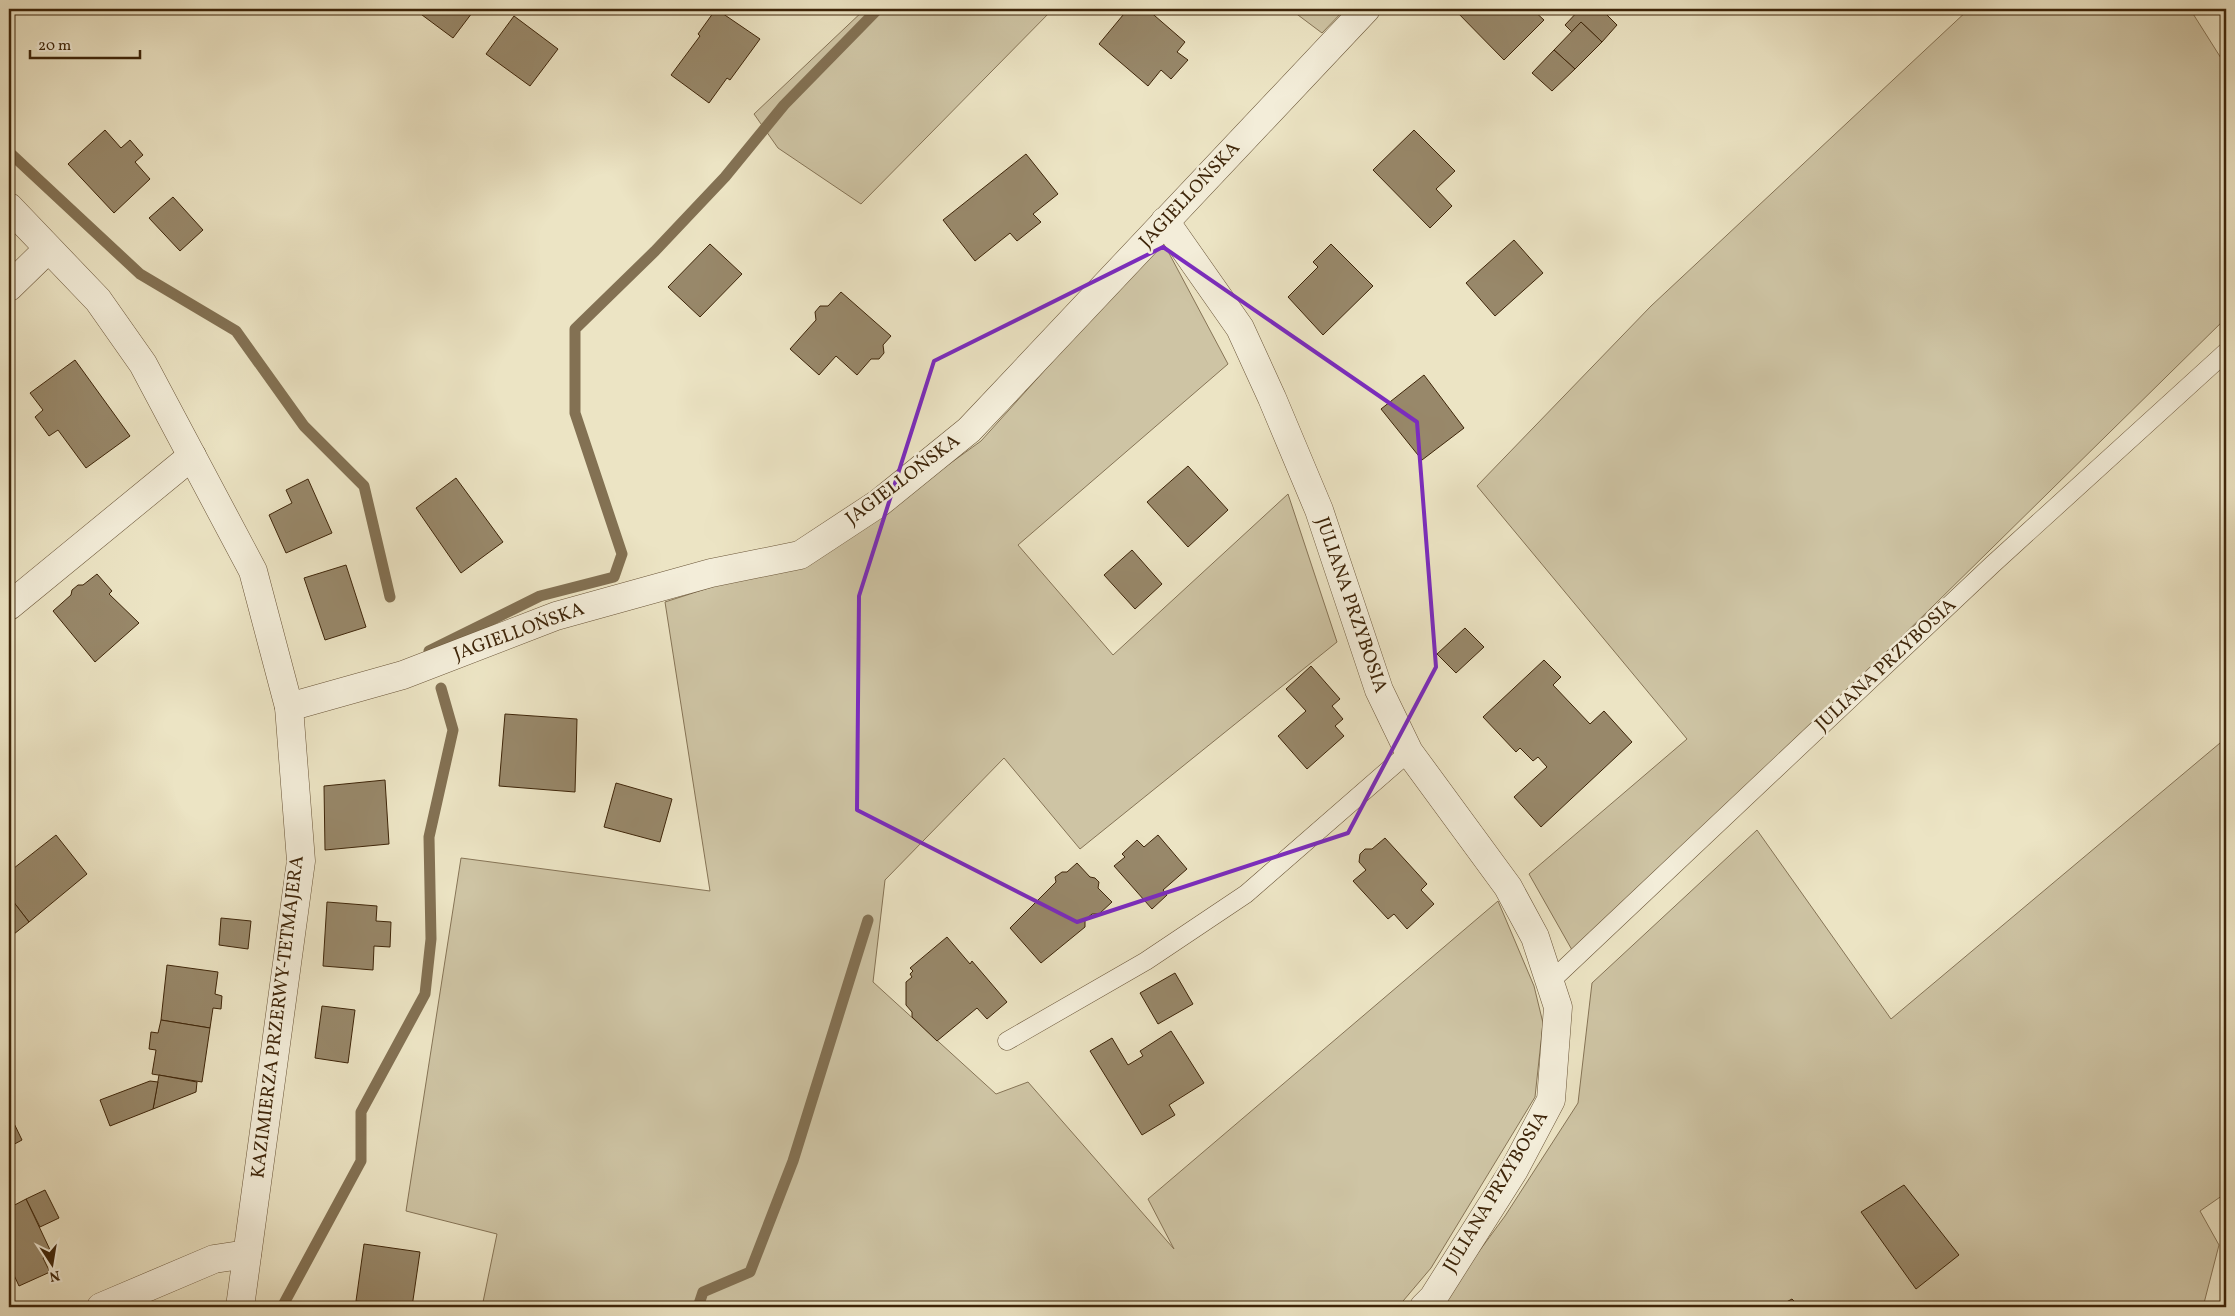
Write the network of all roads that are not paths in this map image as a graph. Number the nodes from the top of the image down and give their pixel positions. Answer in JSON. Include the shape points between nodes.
{"nodes":[{"id":1,"x":1366,"y":9,"type":"edge"},
{"id":2,"x":9,"y":208,"type":"edge"},
{"id":3,"x":1165,"y":222,"type":"junction"},
{"id":4,"x":48,"y":250,"type":"junction"},
{"id":5,"x":9,"y":287,"type":"edge"},
{"id":6,"x":2226,"y":352,"type":"edge"},
{"id":7,"x":192,"y":456,"type":"junction"},
{"id":8,"x":9,"y":606,"type":"edge"},
{"id":9,"x":289,"y":707,"type":"junction"},
{"id":10,"x":1409,"y":752,"type":"junction"},
{"id":11,"x":1550,"y":982,"type":"junction"},
{"id":12,"x":1007,"y":1042,"type":"dead end"},
{"id":13,"x":247,"y":1254,"type":"junction"},
{"id":14,"x":101,"y":1307,"type":"edge"},
{"id":15,"x":240,"y":1307,"type":"edge"},
{"id":16,"x":1424,"y":1307,"type":"edge"}],
"edges":[{"from":1,"to":3,"type":"street","name":"JAGIELLOŃSKA"},
{"from":2,"to":4,"type":"street","name":"KAZIMIERZA PRZERWY-TETMAJERA"},
{"from":3,"to":9,"type":"street","name":"JAGIELLOŃSKA","via":[[969,430],[879,503],[800,555],[711,573],[556,616],[404,675]]},
{"from":3,"to":10,"type":"street","name":"JULIANA PRZYBOSIA","via":[[1240,328],[1319,510],[1378,690]]},
{"from":4,"to":5,"type":"street"},
{"from":4,"to":7,"type":"street","name":"KAZIMIERZA PRZERWY-TETMAJERA","via":[[98,300],[143,364]]},
{"from":6,"to":11,"type":"lane","name":"JULIANA PRZYBOSIA","via":[[1993,564]]},
{"from":7,"to":8,"type":"street"},
{"from":7,"to":9,"type":"street","name":"KAZIMIERZA PRZERWY-TETMAJERA","via":[[253,571]]},
{"from":9,"to":13,"type":"street","name":"KAZIMIERZA PRZERWY-TETMAJERA","via":[[301,861]]},
{"from":10,"to":11,"type":"street","name":"JULIANA PRZYBOSIA","via":[[1508,887],[1535,937]]},
{"from":10,"to":12,"type":"lane","via":[[1246,894],[1146,961]]},
{"from":11,"to":16,"type":"street","name":"JULIANA PRZYBOSIA","via":[[1558,1007],[1551,1100],[1514,1170],[1433,1298]]},
{"from":13,"to":14,"type":"street","via":[[214,1259]]},
{"from":13,"to":15,"type":"street","name":"KAZIMIERZA PRZERWY-TETMAJERA"}]}
